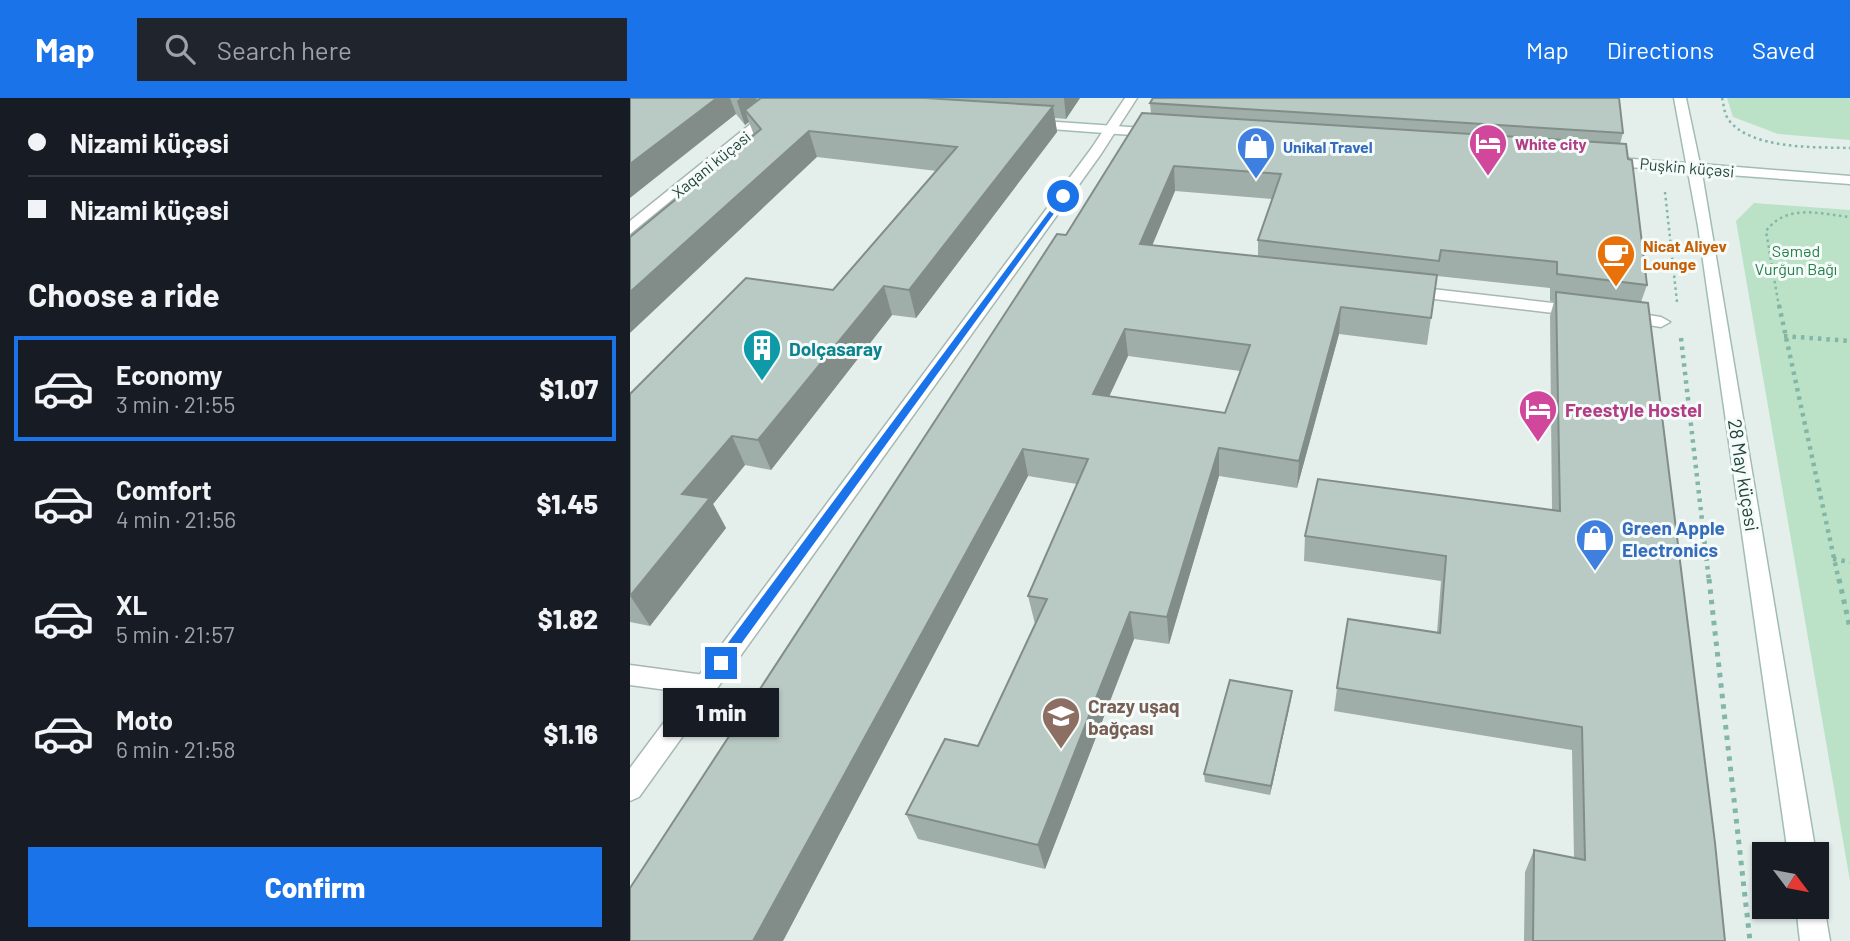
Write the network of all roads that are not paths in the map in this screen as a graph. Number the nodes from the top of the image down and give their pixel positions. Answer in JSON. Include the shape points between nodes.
{"nodes":[{"id":1,"x":791,"y":98,"type":"edge"},
{"id":2,"x":1131,"y":98,"type":"edge"},
{"id":3,"x":1680,"y":98,"type":"edge"},
{"id":4,"x":755,"y":106,"type":"edge"},
{"id":5,"x":779,"y":108,"type":"junction"},
{"id":6,"x":801,"y":110,"type":"edge"},
{"id":7,"x":1010,"y":123,"type":"edge"},
{"id":8,"x":1108,"y":129,"type":"junction"},
{"id":9,"x":1175,"y":134,"type":"edge"},
{"id":10,"x":1590,"y":160,"type":"edge"},
{"id":11,"x":1695,"y":167,"type":"junction"},
{"id":12,"x":1850,"y":180,"type":"edge"},
{"id":13,"x":630,"y":229,"type":"edge"},
{"id":14,"x":1382,"y":288,"type":"edge"},
{"id":15,"x":1661,"y":322,"type":"dead end"},
{"id":16,"x":630,"y":675,"type":"edge"},
{"id":17,"x":704,"y":685,"type":"junction"},
{"id":18,"x":630,"y":789,"type":"edge"},
{"id":19,"x":1799,"y":842,"type":"edge"},
{"id":20,"x":1812,"y":919,"type":"edge"},
{"id":21,"x":1815,"y":941,"type":"edge"}],
"edges":[{"from":1,"to":5,"type":"main road","name":"Xaqani küçəsi"},
{"from":2,"to":8,"type":"main road"},
{"from":3,"to":11,"type":"main road","name":"28 May küçəsi"},
{"from":4,"to":5,"type":"main road"},
{"from":5,"to":6,"type":"main road"},
{"from":5,"to":13,"type":"main road","name":"Xaqani küçəsi"},
{"from":7,"to":8,"type":"main road"},
{"from":8,"to":9,"type":"main road"},
{"from":8,"to":17,"type":"main road"},
{"from":10,"to":11,"type":"main road","name":"Puşkin küçəsi"},
{"from":11,"to":12,"type":"main road","name":"Puşkin küçəsi"},
{"from":11,"to":19,"type":"main road","name":"28 May küçəsi"},
{"from":14,"to":15,"type":"main road"},
{"from":16,"to":17,"type":"main road"},
{"from":17,"to":18,"type":"main road"},
{"from":20,"to":21,"type":"main road"}]}
